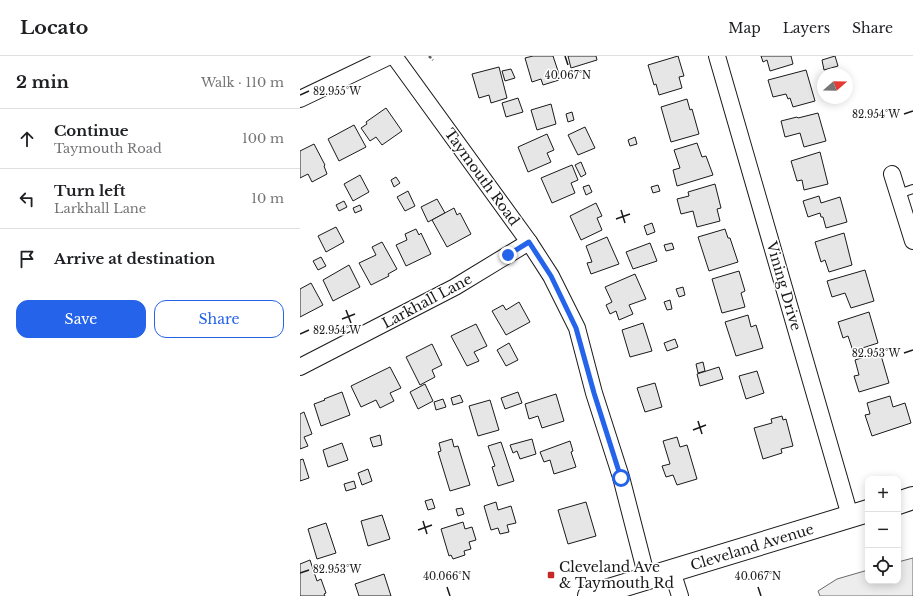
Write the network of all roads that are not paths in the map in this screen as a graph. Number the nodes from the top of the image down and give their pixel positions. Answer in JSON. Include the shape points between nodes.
{"nodes":[{"id":1,"x":390,"y":56,"type":"edge"},
{"id":2,"x":394,"y":56,"type":"edge"},
{"id":3,"x":717,"y":56,"type":"edge"},
{"id":4,"x":300,"y":99,"type":"edge"},
{"id":5,"x":892,"y":174,"type":"dead end"},
{"id":6,"x":906,"y":192,"type":"edge"},
{"id":7,"x":913,"y":241,"type":"edge"},
{"id":8,"x":529,"y":242,"type":"junction"},
{"id":9,"x":300,"y":367,"type":"edge"},
{"id":10,"x":913,"y":498,"type":"edge"},
{"id":11,"x":901,"y":502,"type":"edge"},
{"id":12,"x":859,"y":514,"type":"edge"},
{"id":13,"x":672,"y":571,"type":"junction"},
{"id":14,"x":647,"y":578,"type":"junction"},
{"id":15,"x":589,"y":596,"type":"edge"},
{"id":16,"x":680,"y":596,"type":"edge"}],
"edges":[{"from":1,"to":4,"type":"street"},
{"from":2,"to":8,"type":"street","name":"Taymouth Road"},
{"from":3,"to":12,"type":"street","name":"Vining Drive"},
{"from":5,"to":6,"type":"street"},
{"from":6,"to":7,"type":"street"},
{"from":8,"to":9,"type":"street","name":"Larkhall Lane","via":[[455,287]]},
{"from":8,"to":14,"type":"street","name":"Taymouth Road","via":[[551,276],[576,328],[621,478]]},
{"from":10,"to":11,"type":"main road"},
{"from":12,"to":13,"type":"main road","name":"Cleveland Avenue"},
{"from":13,"to":14,"type":"main road","name":"Cleveland Avenue"},
{"from":13,"to":16,"type":"street"},
{"from":14,"to":15,"type":"main road","name":"Cleveland Avenue"}]}
